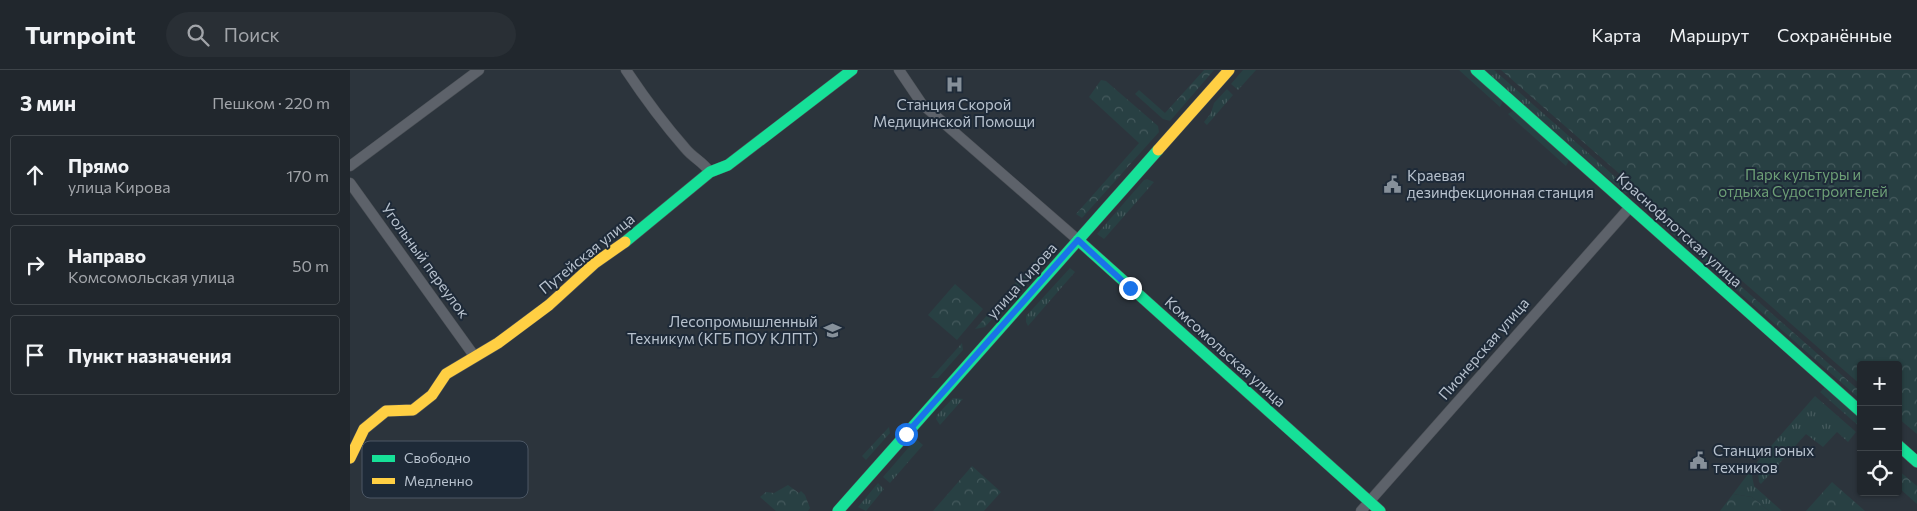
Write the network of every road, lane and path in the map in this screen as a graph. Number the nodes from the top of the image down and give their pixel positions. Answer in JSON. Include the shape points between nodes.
{"nodes":[{"id":1,"x":479,"y":70,"type":"edge"},
{"id":2,"x":626,"y":70,"type":"edge"},
{"id":3,"x":852,"y":70,"type":"edge"},
{"id":4,"x":899,"y":70,"type":"edge"},
{"id":5,"x":1229,"y":70,"type":"edge"},
{"id":6,"x":1476,"y":70,"type":"edge"},
{"id":7,"x":350,"y":166,"type":"edge"},
{"id":8,"x":710,"y":172,"type":"junction"},
{"id":9,"x":350,"y":183,"type":"edge"},
{"id":10,"x":1630,"y":206,"type":"junction"},
{"id":11,"x":1078,"y":240,"type":"junction"},
{"id":12,"x":475,"y":357,"type":"junction"},
{"id":13,"x":1857,"y":408,"type":"edge"},
{"id":14,"x":1902,"y":449,"type":"edge"},
{"id":15,"x":350,"y":458,"type":"edge"},
{"id":16,"x":1917,"y":462,"type":"edge"},
{"id":17,"x":1370,"y":501,"type":"junction"},
{"id":18,"x":838,"y":511,"type":"edge"},
{"id":19,"x":1361,"y":511,"type":"edge"},
{"id":20,"x":1380,"y":511,"type":"edge"}],
"edges":[{"from":1,"to":7,"type":"street"},
{"from":2,"to":8,"type":"street","via":[[658,117]]},
{"from":3,"to":8,"type":"street","name":"Путейская улица","via":[[728,165]]},
{"from":4,"to":11,"type":"street","name":"Комсомольская улица","via":[[922,104]]},
{"from":5,"to":11,"type":"street","name":"улица Кирова"},
{"from":6,"to":10,"type":"street","name":"Краснофлотская улица"},
{"from":8,"to":12,"type":"street","name":"Путейская улица","via":[[624,244],[595,263],[549,305]]},
{"from":9,"to":12,"type":"street","name":"Угольный переулок"},
{"from":10,"to":13,"type":"street","name":"Краснофлотская улица"},
{"from":10,"to":17,"type":"street","name":"Пионерская улица"},
{"from":11,"to":17,"type":"street","name":"Комсомольская улица"},
{"from":11,"to":18,"type":"street","name":"улица Кирова"},
{"from":12,"to":15,"type":"street","name":"Путейская улица","via":[[446,374],[432,395],[413,410],[386,411],[364,429]]},
{"from":14,"to":16,"type":"street"},
{"from":17,"to":19,"type":"street","name":"Пионерская улица"},
{"from":17,"to":20,"type":"street","name":"Комсомольская улица"}]}
